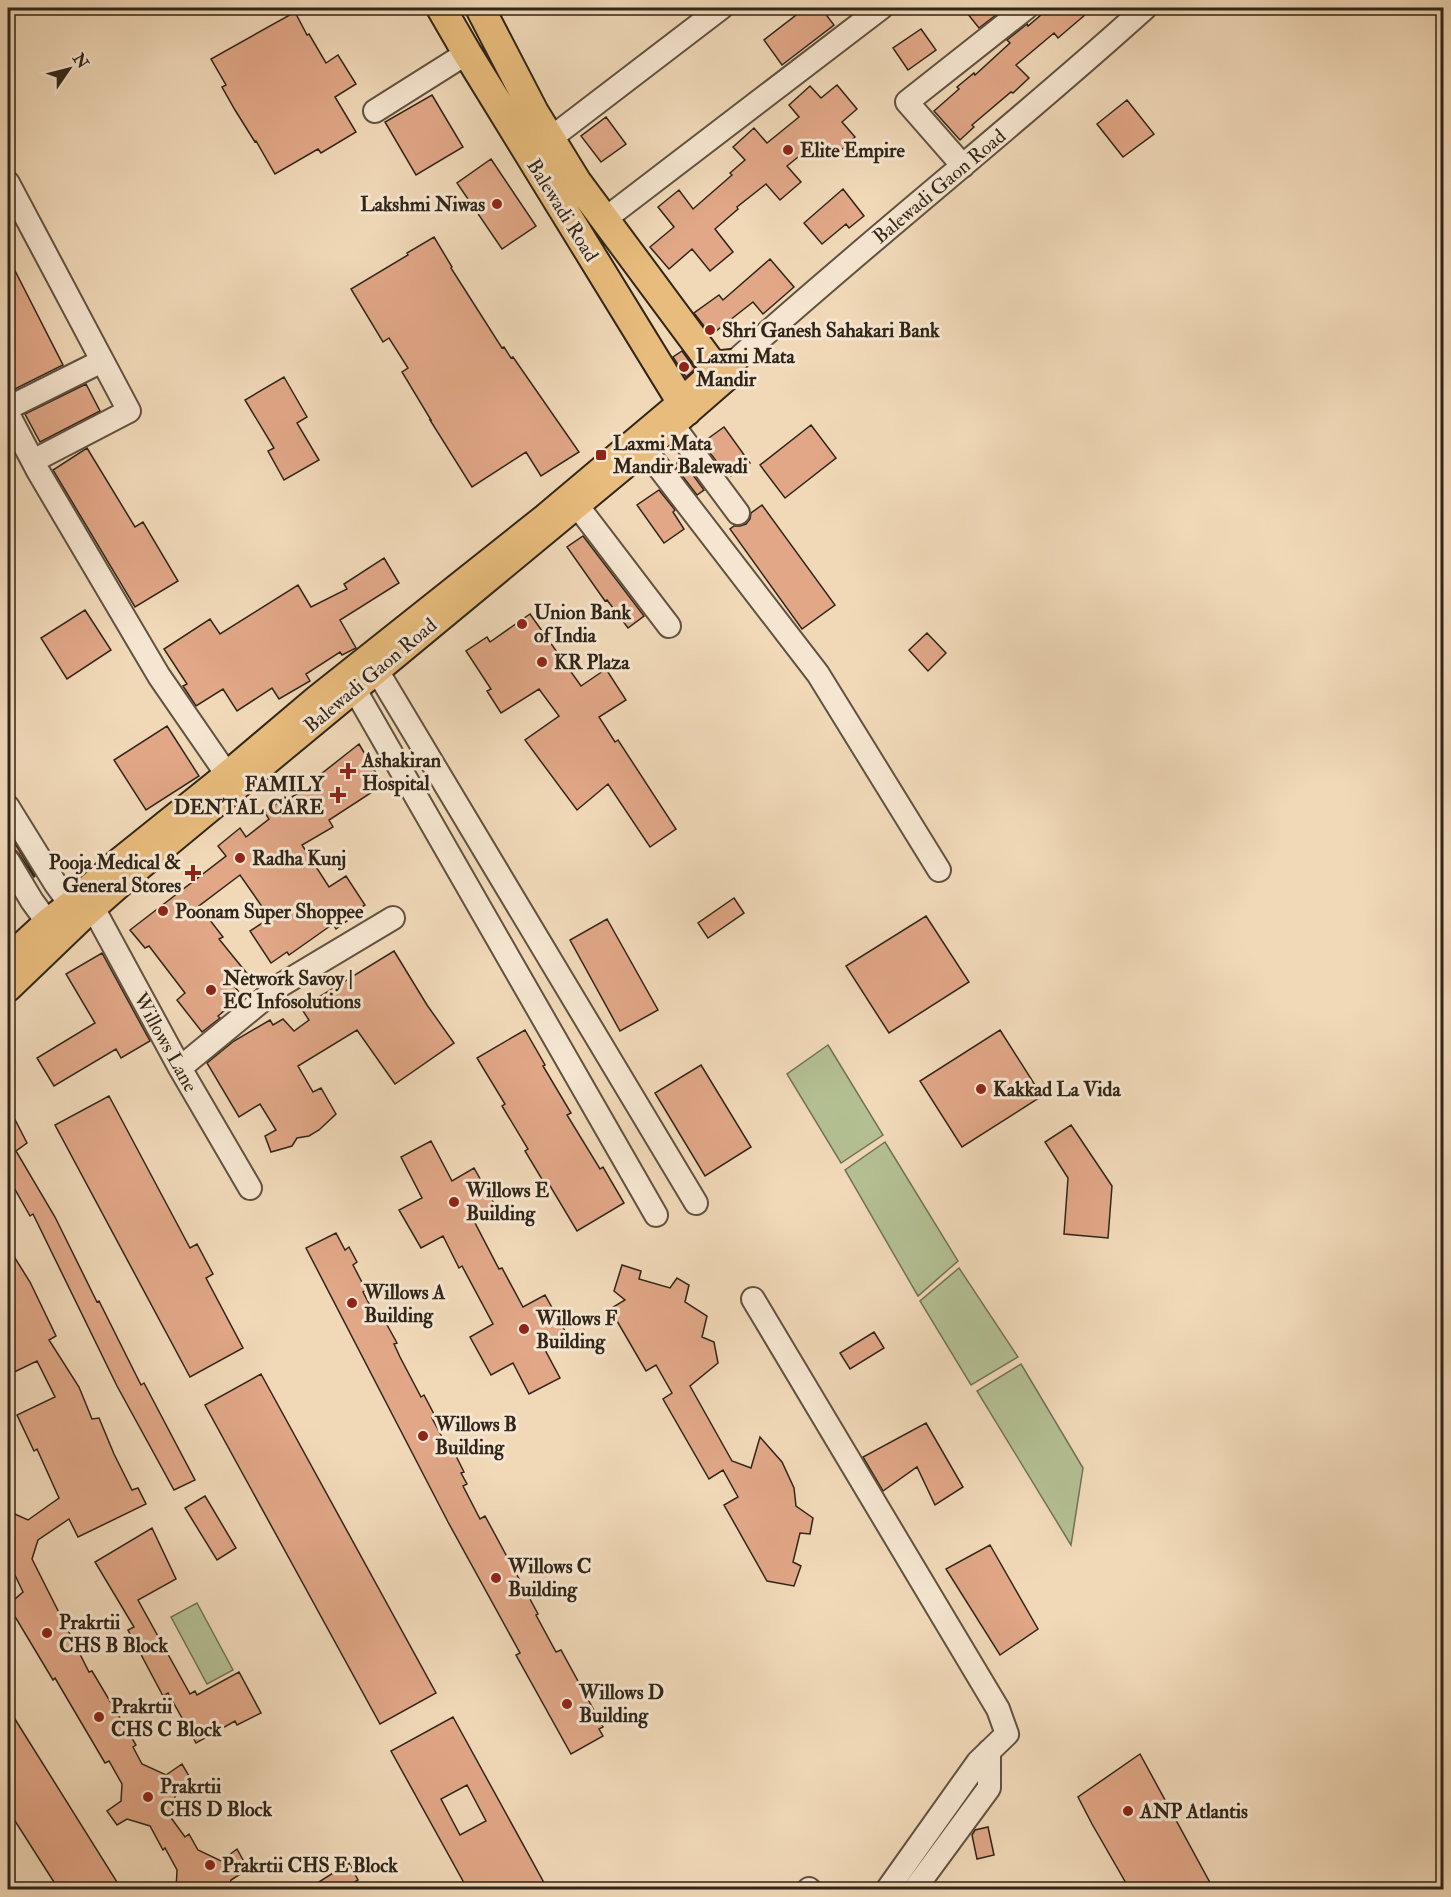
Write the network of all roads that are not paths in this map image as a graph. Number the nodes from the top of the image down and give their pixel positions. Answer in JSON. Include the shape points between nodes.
{"nodes":[{"id":1,"x":441,"y":8,"type":"edge"},
{"id":2,"x":480,"y":8,"type":"edge"},
{"id":3,"x":721,"y":8,"type":"edge"},
{"id":4,"x":881,"y":8,"type":"edge"},
{"id":5,"x":1026,"y":8,"type":"edge"},
{"id":6,"x":1145,"y":8,"type":"edge"},
{"id":7,"x":495,"y":35,"type":"junction"},
{"id":8,"x":467,"y":53,"type":"junction"},
{"id":9,"x":375,"y":111,"type":"dead end"},
{"id":10,"x":551,"y":138,"type":"junction"},
{"id":11,"x":963,"y":166,"type":"junction"},
{"id":12,"x":8,"y":183,"type":"edge"},
{"id":13,"x":605,"y":219,"type":"junction"},
{"id":14,"x":667,"y":302,"type":"junction"},
{"id":15,"x":634,"y":325,"type":"junction"},
{"id":16,"x":102,"y":361,"type":"junction"},
{"id":17,"x":724,"y":372,"type":"junction"},
{"id":18,"x":8,"y":408,"type":"edge"},
{"id":19,"x":680,"y":413,"type":"junction"},
{"id":20,"x":8,"y":414,"type":"edge"},
{"id":21,"x":644,"y":448,"type":"junction"},
{"id":22,"x":33,"y":461,"type":"junction"},
{"id":23,"x":576,"y":504,"type":"junction"},
{"id":24,"x":738,"y":513,"type":"dead end"},
{"id":25,"x":669,"y":626,"type":"dead end"},
{"id":26,"x":374,"y":663,"type":"junction"},
{"id":27,"x":351,"y":682,"type":"junction"},
{"id":28,"x":232,"y":781,"type":"junction"},
{"id":29,"x":8,"y":807,"type":"edge"},
{"id":30,"x":8,"y":861,"type":"edge"},
{"id":31,"x":939,"y":870,"type":"dead end"},
{"id":32,"x":50,"y":875,"type":"junction"},
{"id":33,"x":26,"y":891,"type":"junction"},
{"id":34,"x":83,"y":902,"type":"junction"},
{"id":35,"x":393,"y":918,"type":"dead end"},
{"id":36,"x":48,"y":923,"type":"junction"},
{"id":37,"x":8,"y":960,"type":"edge"},
{"id":38,"x":8,"y":987,"type":"edge"},
{"id":39,"x":180,"y":1068,"type":"junction"},
{"id":40,"x":250,"y":1188,"type":"dead end"},
{"id":41,"x":696,"y":1203,"type":"dead end"},
{"id":42,"x":656,"y":1215,"type":"dead end"},
{"id":43,"x":753,"y":1299,"type":"dead end"},
{"id":44,"x":989,"y":1752,"type":"junction"},
{"id":45,"x":887,"y":1890,"type":"edge"},
{"id":46,"x":914,"y":1890,"type":"edge"}],
"edges":[{"from":1,"to":8,"type":"main road","name":"Balewadi Road"},
{"from":2,"to":7,"type":"main road","name":"Balewadi Road"},
{"from":3,"to":10,"type":"street"},
{"from":4,"to":13,"type":"street"},
{"from":5,"to":11,"type":"street","via":[[907,102]]},
{"from":6,"to":11,"type":"street","name":"Balewadi Gaon Road"},
{"from":7,"to":8,"type":"main road"},
{"from":7,"to":10,"type":"main road","name":"Balewadi Road"},
{"from":8,"to":9,"type":"street"},
{"from":8,"to":15,"type":"main road","name":"Balewadi Road"},
{"from":10,"to":13,"type":"main road","name":"Balewadi Road"},
{"from":11,"to":17,"type":"street","name":"Balewadi Gaon Road"},
{"from":12,"to":16,"type":"street"},
{"from":13,"to":14,"type":"main road","name":"Balewadi Road"},
{"from":14,"to":15,"type":"main road"},
{"from":14,"to":17,"type":"main road","name":"Balewadi Road"},
{"from":15,"to":19,"type":"main road","name":"Balewadi Road"},
{"from":16,"to":18,"type":"street"},
{"from":16,"to":22,"type":"street","via":[[129,411]]},
{"from":17,"to":19,"type":"main road","name":"Balewadi Gaon Road"},
{"from":19,"to":21,"type":"main road","name":"Balewadi Gaon Road"},
{"from":19,"to":24,"type":"street"},
{"from":19,"to":26,"type":"main road","name":"Balewadi Gaon Road"},
{"from":20,"to":22,"type":"street"},
{"from":21,"to":23,"type":"main road","name":"Balewadi Gaon Road"},
{"from":21,"to":31,"type":"street","via":[[812,665]]},
{"from":22,"to":28,"type":"street","via":[[159,676]]},
{"from":23,"to":25,"type":"street"},
{"from":23,"to":26,"type":"main road","name":"Balewadi Gaon Road"},
{"from":26,"to":27,"type":"main road","name":"Balewadi Gaon Road"},
{"from":26,"to":41,"type":"street"},
{"from":27,"to":28,"type":"main road","name":"Balewadi Gaon Road"},
{"from":27,"to":42,"type":"street"},
{"from":28,"to":34,"type":"main road","name":"Balewadi Gaon Road","via":[[140,865]]},
{"from":29,"to":32,"type":"street","name":"Willows Lane"},
{"from":30,"to":33,"type":"street"},
{"from":32,"to":33,"type":"street"},
{"from":32,"to":34,"type":"street","name":"Willows Lane"},
{"from":33,"to":36,"type":"street"},
{"from":34,"to":36,"type":"main road","name":"Balewadi Gaon Road"},
{"from":34,"to":38,"type":"main road","name":"Balewadi Gaon Road"},
{"from":34,"to":39,"type":"street","name":"Willows Lane"},
{"from":35,"to":39,"type":"street","via":[[281,985]]},
{"from":36,"to":37,"type":"main road","name":"Balewadi Gaon Road"},
{"from":39,"to":40,"type":"street","name":"Willows Lane"},
{"from":43,"to":44,"type":"street","via":[[998,1708],[1006,1734]]},
{"from":44,"to":45,"type":"street"},
{"from":44,"to":46,"type":"street","via":[[989,1788]]}]}
